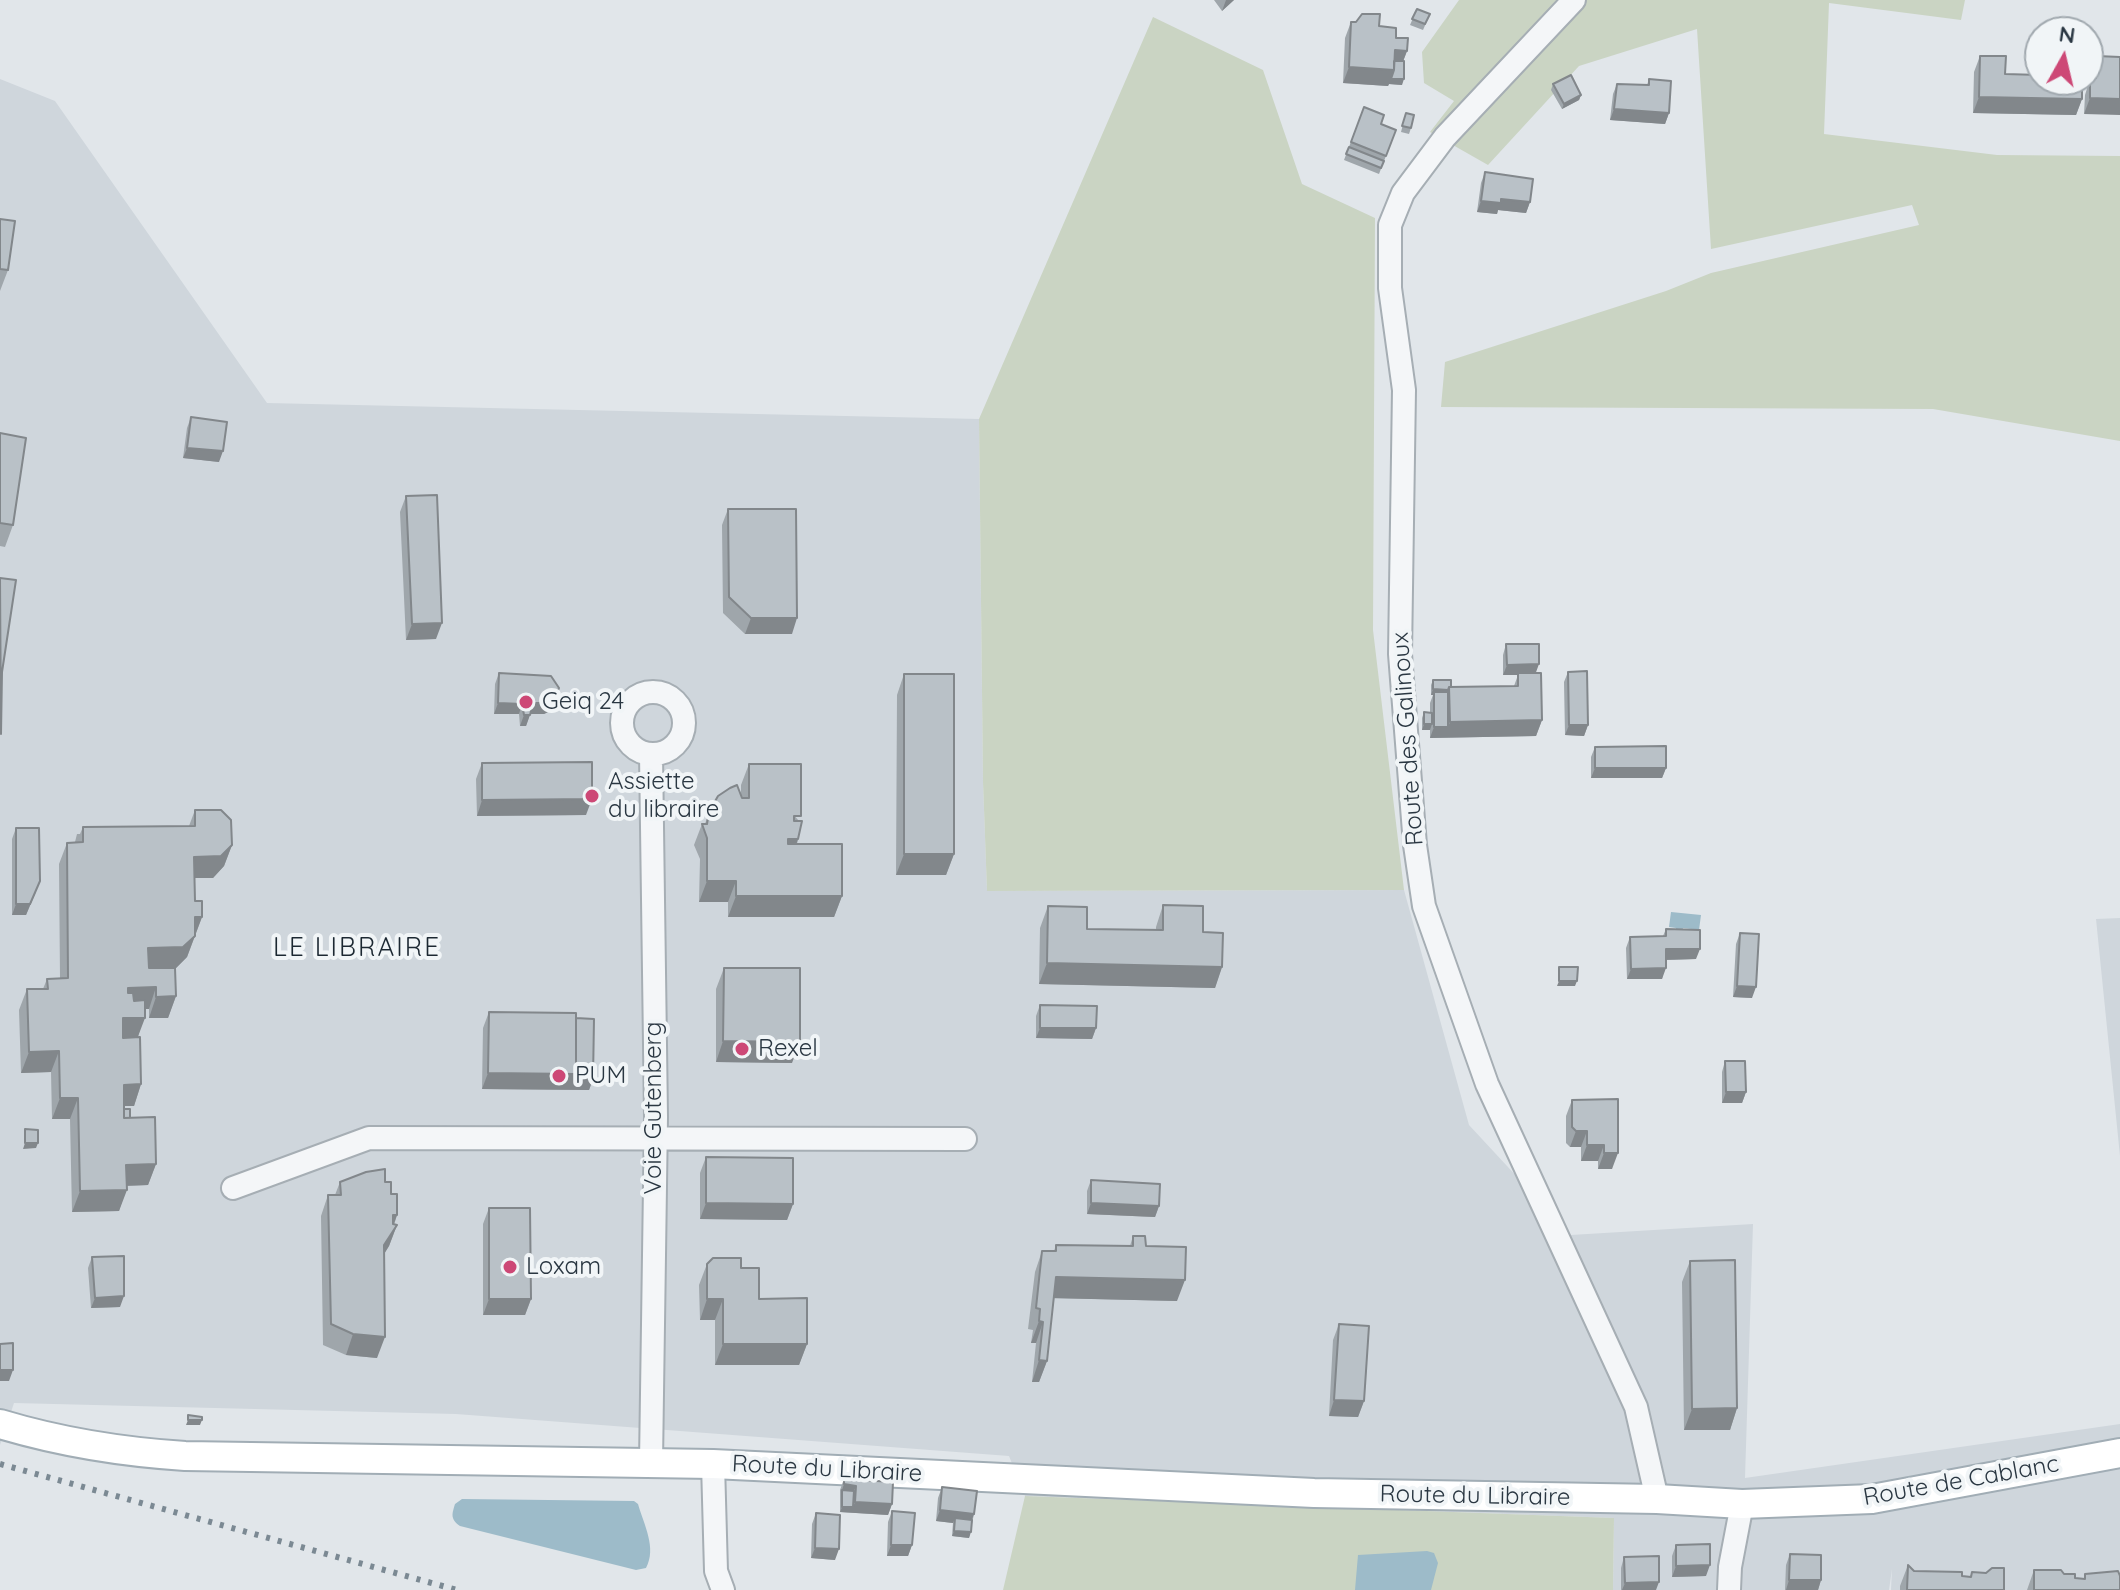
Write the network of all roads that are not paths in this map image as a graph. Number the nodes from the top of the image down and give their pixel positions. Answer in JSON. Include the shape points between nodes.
{"nodes":[{"id":1,"x":1574,"y":0,"type":"edge"},
{"id":2,"x":651,"y":754,"type":"dead end"},
{"id":3,"x":656,"y":1137,"type":"junction"},
{"id":4,"x":965,"y":1139,"type":"dead end"},
{"id":5,"x":233,"y":1188,"type":"dead end"},
{"id":6,"x":0,"y":1424,"type":"edge"},
{"id":7,"x":2120,"y":1453,"type":"edge"},
{"id":8,"x":651,"y":1462,"type":"junction"},
{"id":9,"x":713,"y":1464,"type":"junction"},
{"id":10,"x":1657,"y":1499,"type":"junction"},
{"id":11,"x":1742,"y":1504,"type":"junction"},
{"id":12,"x":723,"y":1590,"type":"edge"},
{"id":13,"x":1729,"y":1590,"type":"edge"}],
"edges":[{"from":1,"to":10,"type":"street","name":"Route des Galinoux","via":[[1445,137],[1403,193],[1390,225],[1390,288],[1404,390],[1400,654],[1424,906],[1487,1084],[1636,1407]]},
{"from":2,"to":3,"type":"street","name":"Voie Gutenberg"},
{"from":3,"to":4,"type":"street"},
{"from":3,"to":5,"type":"street","via":[[369,1138]]},
{"from":3,"to":8,"type":"street","name":"Voie Gutenberg"},
{"from":6,"to":8,"type":"main road","name":"Route du Libraire","via":[[94,1446],[185,1456]]},
{"from":7,"to":11,"type":"main road","name":"Route de Cablanc","via":[[1872,1499]]},
{"from":8,"to":9,"type":"main road","name":"Route du Libraire"},
{"from":9,"to":10,"type":"main road","name":"Route du Libraire","via":[[1314,1493]]},
{"from":9,"to":12,"type":"street","via":[[716,1571]]},
{"from":10,"to":11,"type":"main road","name":"Route de Cablanc"},
{"from":11,"to":13,"type":"street"}]}
